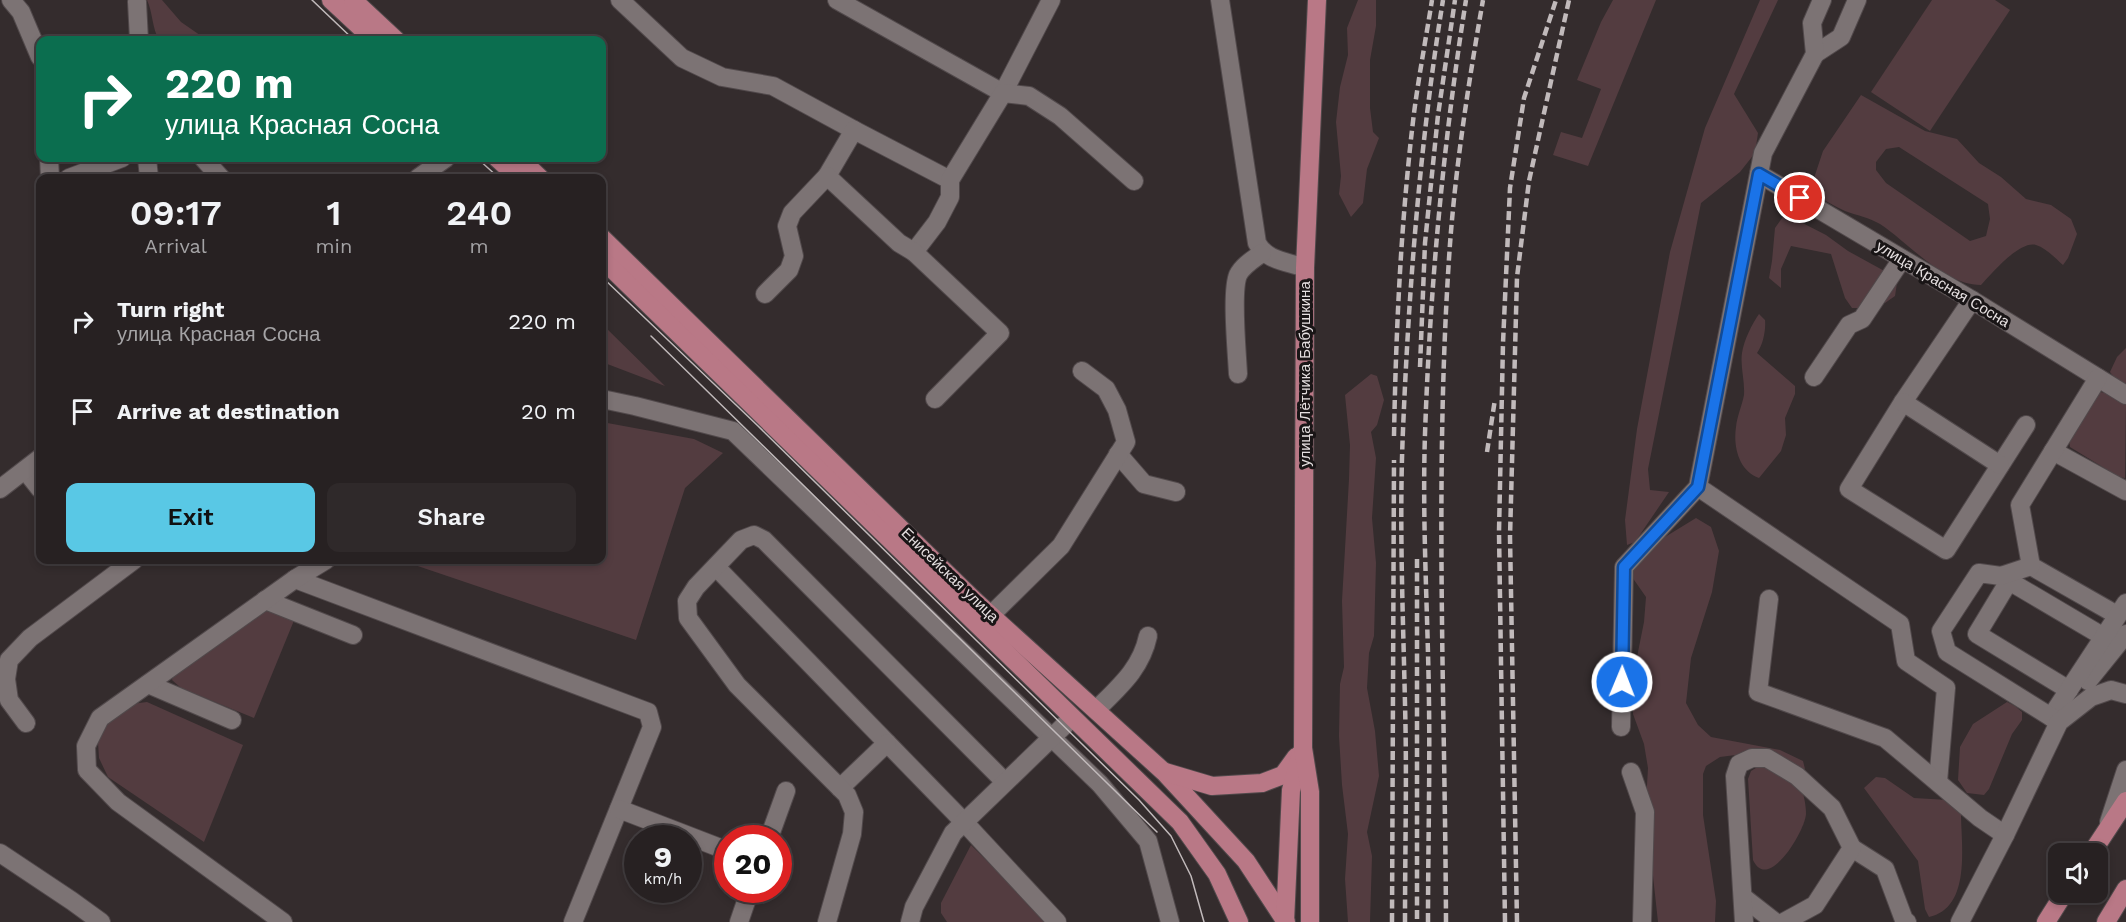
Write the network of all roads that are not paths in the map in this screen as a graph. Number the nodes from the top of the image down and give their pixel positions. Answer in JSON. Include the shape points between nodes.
{"nodes":[{"id":1,"x":10,"y":0,"type":"edge"},
{"id":2,"x":331,"y":0,"type":"edge"},
{"id":3,"x":353,"y":0,"type":"edge"},
{"id":4,"x":620,"y":0,"type":"edge"},
{"id":5,"x":837,"y":0,"type":"edge"},
{"id":6,"x":1051,"y":0,"type":"edge"},
{"id":7,"x":1220,"y":0,"type":"edge"},
{"id":8,"x":1317,"y":0,"type":"edge"},
{"id":9,"x":1822,"y":0,"type":"edge"},
{"id":10,"x":1857,"y":0,"type":"edge"},
{"id":11,"x":137,"y":2,"type":"dead end"},
{"id":12,"x":139,"y":36,"type":"edge"},
{"id":13,"x":370,"y":36,"type":"edge"},
{"id":14,"x":392,"y":36,"type":"edge"},
{"id":15,"x":36,"y":48,"type":"edge"},
{"id":16,"x":1815,"y":54,"type":"junction"},
{"id":17,"x":1003,"y":93,"type":"junction"},
{"id":18,"x":854,"y":130,"type":"junction"},
{"id":19,"x":111,"y":162,"type":"edge"},
{"id":20,"x":207,"y":162,"type":"edge"},
{"id":21,"x":440,"y":162,"type":"edge"},
{"id":22,"x":501,"y":162,"type":"edge"},
{"id":23,"x":523,"y":162,"type":"edge"},
{"id":24,"x":80,"y":174,"type":"edge"},
{"id":25,"x":217,"y":174,"type":"edge"},
{"id":26,"x":424,"y":174,"type":"edge"},
{"id":27,"x":515,"y":174,"type":"edge"},
{"id":28,"x":536,"y":174,"type":"edge"},
{"id":29,"x":1759,"y":174,"type":"junction"},
{"id":30,"x":827,"y":176,"type":"junction"},
{"id":31,"x":950,"y":180,"type":"junction"},
{"id":32,"x":1134,"y":181,"type":"dead end"},
{"id":33,"x":606,"y":242,"type":"edge"},
{"id":34,"x":914,"y":252,"type":"junction"},
{"id":35,"x":1262,"y":253,"type":"junction"},
{"id":36,"x":1902,"y":259,"type":"junction"},
{"id":37,"x":606,"y":263,"type":"edge"},
{"id":38,"x":1305,"y":268,"type":"junction"},
{"id":39,"x":765,"y":294,"type":"dead end"},
{"id":40,"x":1972,"y":300,"type":"junction"},
{"id":41,"x":1082,"y":371,"type":"dead end"},
{"id":42,"x":1238,"y":374,"type":"dead end"},
{"id":43,"x":1814,"y":376,"type":"dead end"},
{"id":44,"x":2098,"y":378,"type":"junction"},
{"id":45,"x":2126,"y":395,"type":"edge"},
{"id":46,"x":935,"y":399,"type":"dead end"},
{"id":47,"x":606,"y":400,"type":"edge"},
{"id":48,"x":1903,"y":402,"type":"junction"},
{"id":49,"x":2026,"y":425,"type":"dead end"},
{"id":50,"x":2053,"y":451,"type":"junction"},
{"id":51,"x":1118,"y":454,"type":"junction"},
{"id":52,"x":36,"y":461,"type":"edge"},
{"id":53,"x":2000,"y":465,"type":"junction"},
{"id":54,"x":25,"y":470,"type":"junction"},
{"id":55,"x":36,"y":484,"type":"edge"},
{"id":56,"x":1698,"y":487,"type":"junction"},
{"id":57,"x":0,"y":489,"type":"edge"},
{"id":58,"x":2126,"y":491,"type":"edge"},
{"id":59,"x":1176,"y":492,"type":"dead end"},
{"id":60,"x":129,"y":564,"type":"edge"},
{"id":61,"x":319,"y":564,"type":"edge"},
{"id":62,"x":2031,"y":566,"type":"junction"},
{"id":63,"x":716,"y":567,"type":"junction"},
{"id":64,"x":2005,"y":578,"type":"junction"},
{"id":65,"x":295,"y":579,"type":"junction"},
{"id":66,"x":1769,"y":599,"type":"dead end"},
{"id":67,"x":265,"y":600,"type":"junction"},
{"id":68,"x":2122,"y":609,"type":"edge"},
{"id":69,"x":991,"y":615,"type":"junction"},
{"id":70,"x":2126,"y":634,"type":"edge"},
{"id":71,"x":353,"y":635,"type":"dead end"},
{"id":72,"x":1148,"y":636,"type":"dead end"},
{"id":73,"x":2104,"y":637,"type":"junction"},
{"id":74,"x":148,"y":684,"type":"junction"},
{"id":75,"x":2069,"y":690,"type":"junction"},
{"id":76,"x":2126,"y":694,"type":"edge"},
{"id":77,"x":1096,"y":710,"type":"junction"},
{"id":78,"x":1072,"y":718,"type":"junction"},
{"id":79,"x":2055,"y":719,"type":"junction"},
{"id":80,"x":232,"y":720,"type":"dead end"},
{"id":81,"x":26,"y":723,"type":"dead end"},
{"id":82,"x":1621,"y":728,"type":"dead end"},
{"id":83,"x":1052,"y":738,"type":"junction"},
{"id":84,"x":887,"y":743,"type":"junction"},
{"id":85,"x":1303,"y":748,"type":"junction"},
{"id":86,"x":2126,"y":770,"type":"edge"},
{"id":87,"x":1164,"y":772,"type":"junction"},
{"id":88,"x":1631,"y":772,"type":"dead end"},
{"id":89,"x":1005,"y":782,"type":"junction"},
{"id":90,"x":1938,"y":782,"type":"junction"},
{"id":91,"x":840,"y":788,"type":"junction"},
{"id":92,"x":786,"y":791,"type":"dead end"},
{"id":93,"x":2126,"y":801,"type":"edge"},
{"id":94,"x":619,"y":809,"type":"junction"},
{"id":95,"x":964,"y":822,"type":"junction"},
{"id":96,"x":774,"y":825,"type":"edge"},
{"id":97,"x":2106,"y":830,"type":"junction"},
{"id":98,"x":2005,"y":834,"type":"junction"},
{"id":99,"x":2098,"y":843,"type":"edge"},
{"id":100,"x":714,"y":846,"type":"edge"},
{"id":101,"x":1852,"y":848,"type":"junction"},
{"id":102,"x":0,"y":853,"type":"edge"},
{"id":103,"x":2126,"y":889,"type":"edge"},
{"id":104,"x":1743,"y":897,"type":"junction"},
{"id":105,"x":746,"y":903,"type":"edge"},
{"id":106,"x":2058,"y":903,"type":"edge"},
{"id":107,"x":1285,"y":921,"type":"edge"},
{"id":108,"x":100,"y":922,"type":"edge"},
{"id":109,"x":283,"y":922,"type":"edge"},
{"id":110,"x":573,"y":922,"type":"edge"},
{"id":111,"x":739,"y":922,"type":"edge"},
{"id":112,"x":827,"y":922,"type":"edge"},
{"id":113,"x":910,"y":922,"type":"edge"},
{"id":114,"x":1057,"y":922,"type":"edge"},
{"id":115,"x":1170,"y":922,"type":"edge"},
{"id":116,"x":1239,"y":922,"type":"edge"},
{"id":117,"x":1310,"y":922,"type":"edge"},
{"id":118,"x":1642,"y":922,"type":"edge"},
{"id":119,"x":1744,"y":922,"type":"edge"},
{"id":120,"x":1775,"y":922,"type":"edge"},
{"id":121,"x":1784,"y":922,"type":"edge"},
{"id":122,"x":1904,"y":922,"type":"edge"},
{"id":123,"x":1960,"y":922,"type":"edge"},
{"id":124,"x":2046,"y":922,"type":"edge"},
{"id":125,"x":2106,"y":922,"type":"edge"}],
"edges":[{"from":1,"to":15,"type":"street","via":[[21,12]]},
{"from":2,"to":13,"type":"main road"},
{"from":3,"to":14,"type":"main road"},
{"from":4,"to":18,"type":"street","via":[[682,58],[722,77],[772,86]]},
{"from":5,"to":17,"type":"street"},
{"from":6,"to":17,"type":"street"},
{"from":7,"to":35,"type":"street","via":[[1255,231]]},
{"from":8,"to":38,"type":"main road","name":"улица Лётчика Бабушкина"},
{"from":9,"to":16,"type":"street","via":[[1812,23]]},
{"from":10,"to":16,"type":"street","via":[[1840,37]]},
{"from":11,"to":12,"type":"street"},
{"from":16,"to":29,"type":"street","via":[[1763,153]]},
{"from":17,"to":31,"type":"street"},
{"from":17,"to":32,"type":"street","via":[[1029,96],[1060,116]]},
{"from":18,"to":30,"type":"street"},
{"from":18,"to":31,"type":"street"},
{"from":19,"to":24,"type":"street"},
{"from":20,"to":25,"type":"street"},
{"from":21,"to":26,"type":"street"},
{"from":22,"to":27,"type":"main road"},
{"from":23,"to":28,"type":"main road"},
{"from":29,"to":36,"type":"street","name":"улица Красная Сосна"},
{"from":29,"to":56,"type":"street"},
{"from":30,"to":34,"type":"street","via":[[899,243]]},
{"from":30,"to":39,"type":"street","via":[[792,213],[788,226],[794,256],[789,270]]},
{"from":31,"to":34,"type":"street","via":[[950,197]]},
{"from":33,"to":69,"type":"main road","name":"Енисейская улица"},
{"from":34,"to":46,"type":"street","via":[[1000,333]]},
{"from":35,"to":38,"type":"street"},
{"from":35,"to":42,"type":"street","via":[[1238,276]]},
{"from":36,"to":40,"type":"street","name":"улица Красная Сосна"},
{"from":36,"to":43,"type":"street","via":[[1862,319],[1849,325]]},
{"from":37,"to":78,"type":"main road","name":"Енисейская улица"},
{"from":38,"to":85,"type":"main road","name":"улица Лётчика Бабушкина"},
{"from":40,"to":44,"type":"street","name":"улица Красная Сосна"},
{"from":40,"to":48,"type":"street"},
{"from":41,"to":51,"type":"street","via":[[1106,389],[1117,410],[1126,442]]},
{"from":44,"to":45,"type":"street","name":"улица Красная Сосна"},
{"from":44,"to":50,"type":"street"},
{"from":47,"to":83,"type":"street","via":[[733,431]]},
{"from":48,"to":53,"type":"street"},
{"from":48,"to":53,"type":"street","via":[[1849,489],[1946,550]]},
{"from":49,"to":53,"type":"street"},
{"from":50,"to":58,"type":"street"},
{"from":50,"to":62,"type":"street","via":[[2020,505]]},
{"from":51,"to":59,"type":"street","via":[[1144,484]]},
{"from":51,"to":69,"type":"street","via":[[1061,546]]},
{"from":52,"to":54,"type":"street"},
{"from":54,"to":55,"type":"street"},
{"from":54,"to":57,"type":"street"},
{"from":56,"to":82,"type":"street","via":[[1624,567]]},
{"from":56,"to":90,"type":"street","via":[[1900,624],[1906,662],[1946,688]]},
{"from":60,"to":81,"type":"street","via":[[30,638],[9,660],[9,700]]},
{"from":61,"to":65,"type":"street"},
{"from":62,"to":64,"type":"street"},
{"from":62,"to":68,"type":"street"},
{"from":63,"to":84,"type":"street"},
{"from":63,"to":89,"type":"street","via":[[741,540],[754,535],[764,540]]},
{"from":63,"to":91,"type":"street","via":[[687,601],[688,618],[737,685]]},
{"from":64,"to":73,"type":"street"},
{"from":64,"to":75,"type":"street","via":[[1977,634]]},
{"from":64,"to":79,"type":"street","via":[[1979,573],[1941,631],[1947,652]]},
{"from":65,"to":67,"type":"street"},
{"from":65,"to":94,"type":"street","via":[[648,712],[652,727]]},
{"from":66,"to":90,"type":"street","via":[[1758,692],[1885,738]]},
{"from":67,"to":71,"type":"street"},
{"from":67,"to":74,"type":"street"},
{"from":68,"to":73,"type":"street"},
{"from":69,"to":77,"type":"main road","name":"Енисейская улица"},
{"from":70,"to":79,"type":"street"},
{"from":72,"to":77,"type":"street","via":[[1135,669]]},
{"from":73,"to":75,"type":"street"},
{"from":74,"to":80,"type":"street"},
{"from":74,"to":109,"type":"street","via":[[100,718],[86,746],[87,770],[118,802]]},
{"from":75,"to":79,"type":"street"},
{"from":76,"to":79,"type":"street","via":[[2111,690],[2091,697]]},
{"from":77,"to":87,"type":"main road","name":"Енисейская улица"},
{"from":78,"to":83,"type":"street"},
{"from":78,"to":116,"type":"main road","name":"Енисейская улица","via":[[1180,822],[1217,874]]},
{"from":79,"to":98,"type":"street"},
{"from":83,"to":89,"type":"street"},
{"from":83,"to":115,"type":"street","via":[[1100,784],[1148,841]]},
{"from":84,"to":91,"type":"street"},
{"from":84,"to":95,"type":"street"},
{"from":85,"to":87,"type":"main road","via":[[1283,775],[1262,783],[1212,786]]},
{"from":85,"to":107,"type":"main road","name":"улица Лётчика Бабушкина","via":[[1291,790]]},
{"from":85,"to":117,"type":"main road","name":"улица Лётчика Бабушкина","via":[[1310,792]]},
{"from":86,"to":97,"type":"street"},
{"from":87,"to":107,"type":"main road","name":"Енисейская улица","via":[[1235,848]]},
{"from":88,"to":118,"type":"street","via":[[1645,812]]},
{"from":89,"to":95,"type":"street"},
{"from":90,"to":98,"type":"street"},
{"from":91,"to":112,"type":"street","via":[[854,812],[852,834]]},
{"from":92,"to":96,"type":"street"},
{"from":93,"to":97,"type":"main road"},
{"from":94,"to":100,"type":"street"},
{"from":94,"to":110,"type":"street"},
{"from":95,"to":113,"type":"street","via":[[953,833]]},
{"from":95,"to":114,"type":"street"},
{"from":97,"to":99,"type":"main road"},
{"from":98,"to":123,"type":"street"},
{"from":101,"to":104,"type":"street","via":[[1832,808],[1797,776],[1767,758],[1752,758],[1739,764],[1735,776]]},
{"from":101,"to":121,"type":"street","via":[[1815,905]]},
{"from":101,"to":122,"type":"street","via":[[1885,869]]},
{"from":102,"to":108,"type":"street"},
{"from":103,"to":125,"type":"main road"},
{"from":104,"to":119,"type":"street"},
{"from":104,"to":120,"type":"street"},
{"from":105,"to":111,"type":"street"},
{"from":106,"to":124,"type":"main road"}]}
